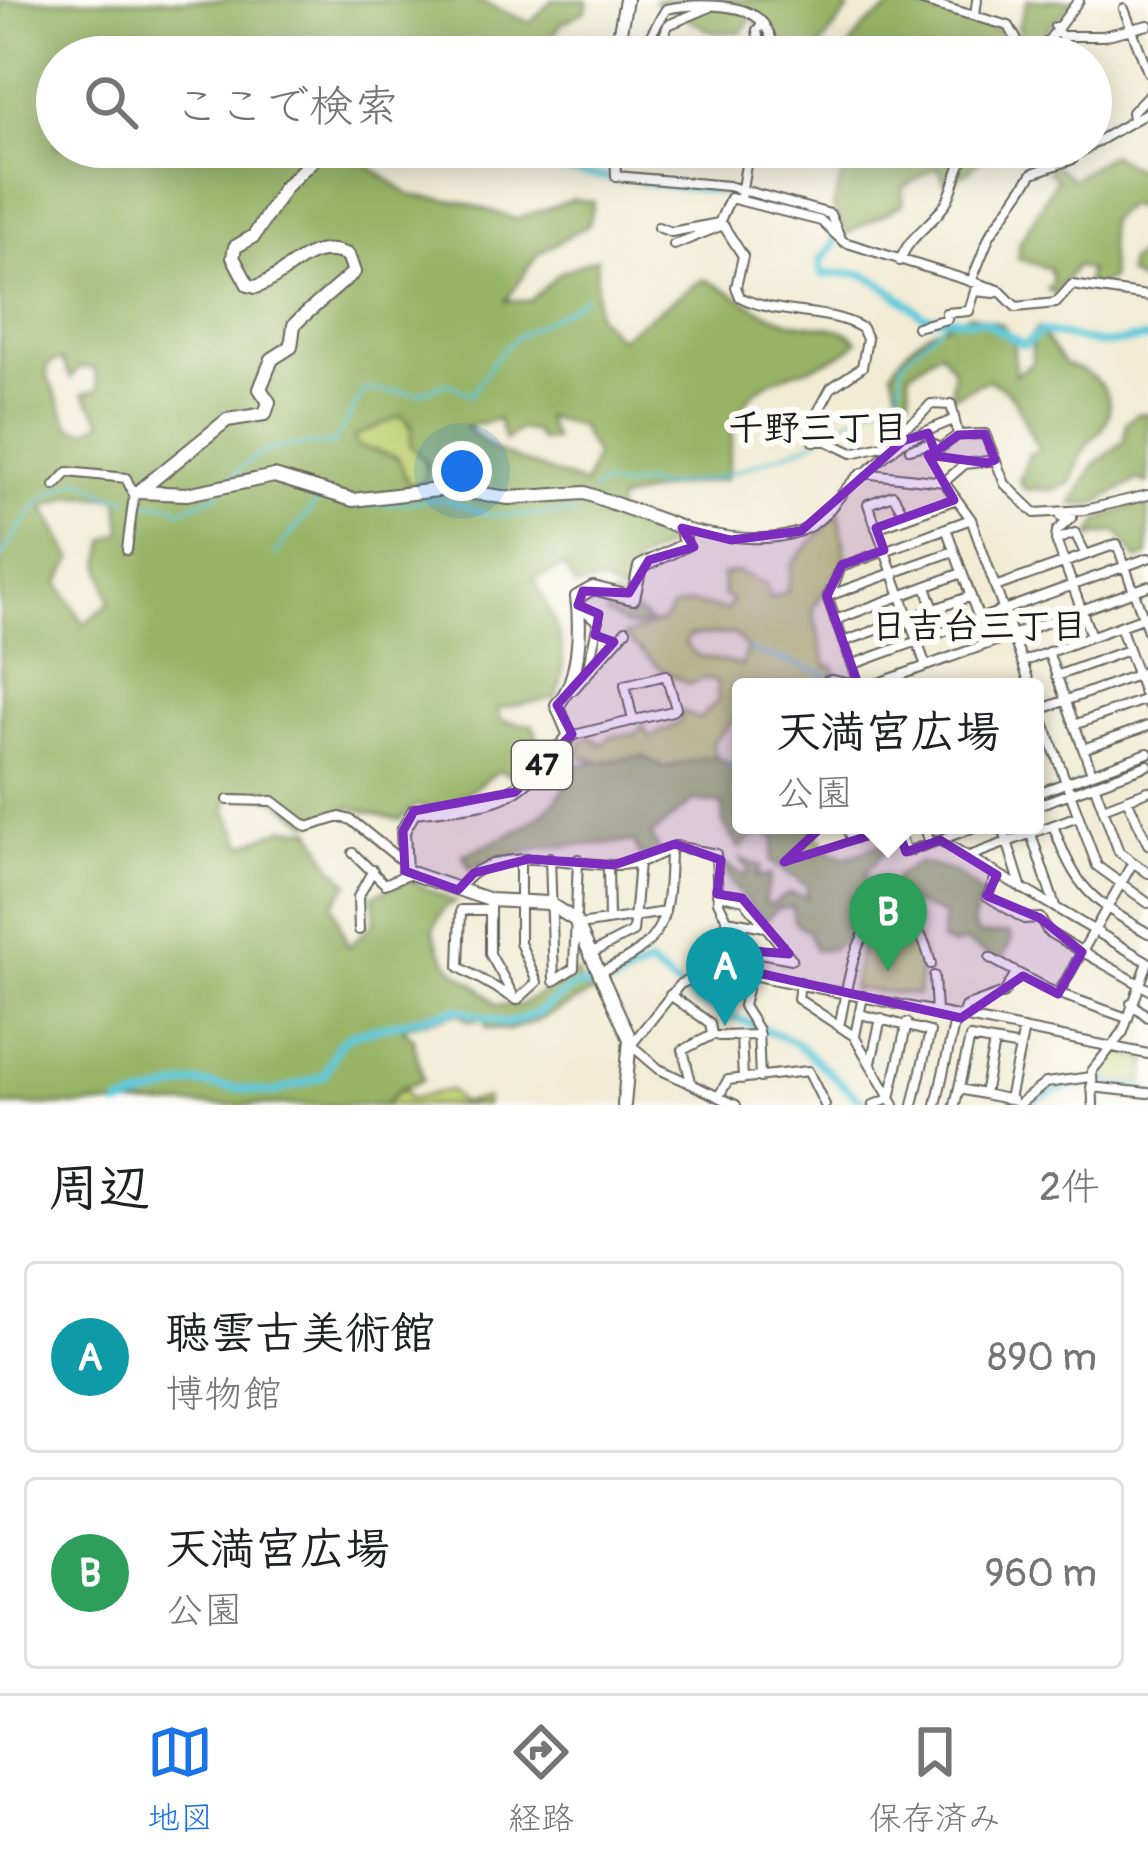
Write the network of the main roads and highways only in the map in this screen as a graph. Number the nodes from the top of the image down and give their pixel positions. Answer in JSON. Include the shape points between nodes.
{"nodes":[{"id":1,"x":626,"y":0,"type":"edge"},
{"id":2,"x":619,"y":36,"type":"edge"},
{"id":3,"x":305,"y":168,"type":"edge"},
{"id":4,"x":624,"y":1105,"type":"edge"}],
"edges":[{"from":1,"to":2,"type":"main road"},
{"from":3,"to":4,"type":"main road","number":"47","via":[[233,257],[256,287],[307,254],[348,255],[354,272],[301,318],[291,347],[266,368],[265,414],[227,420],[135,497],[254,477],[291,478],[353,500],[446,489],[509,498],[588,494],[682,528],[685,545],[640,567],[633,598],[588,589],[577,597],[581,624],[557,709],[570,736],[515,792],[444,812],[414,811],[403,831],[406,867],[490,905],[550,904],[578,922],[631,1045]]}]}
